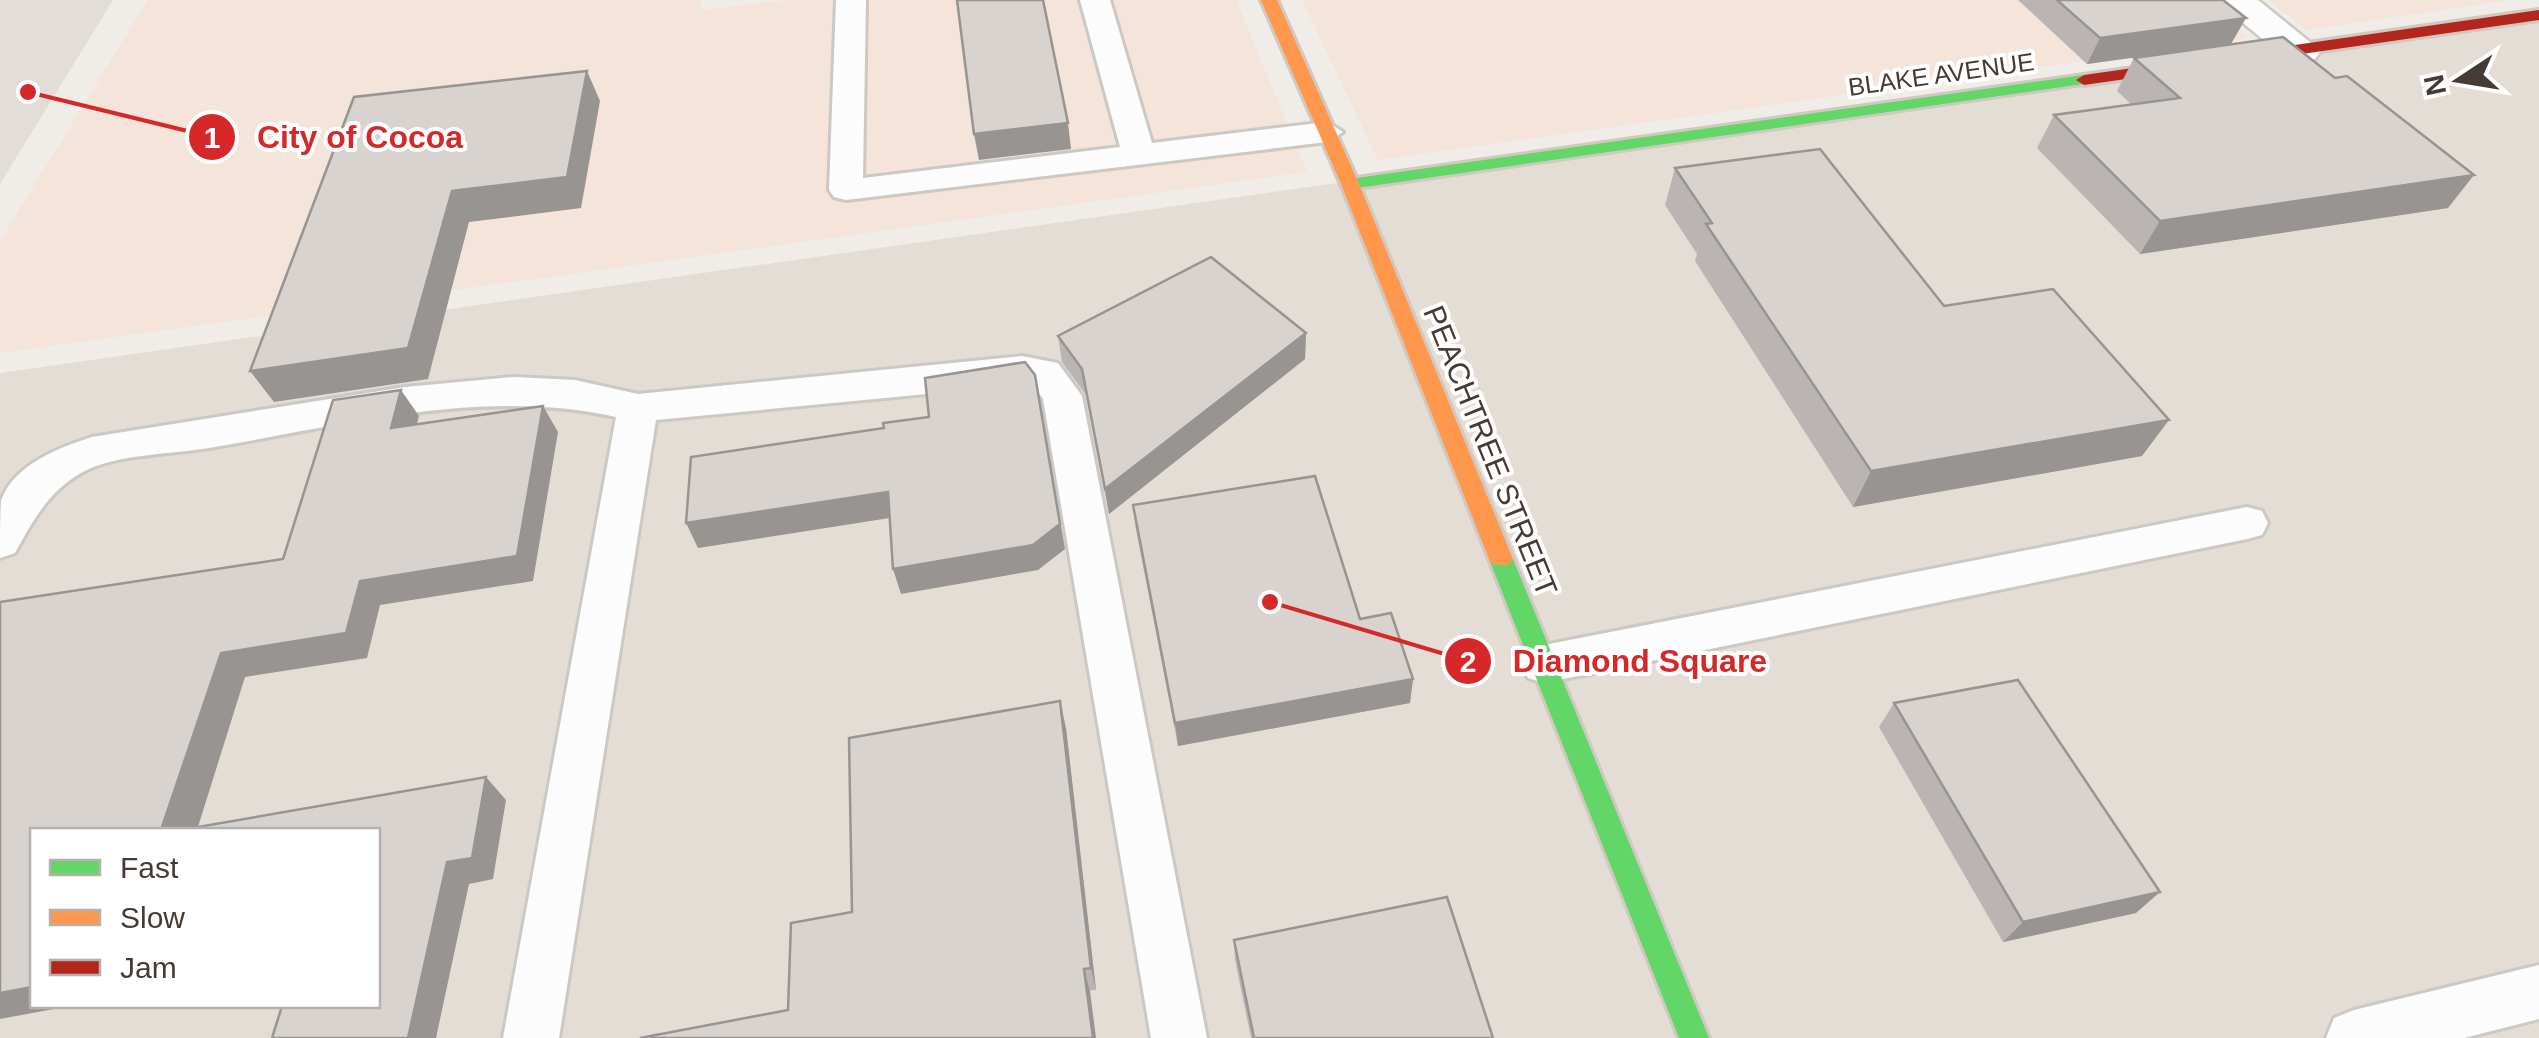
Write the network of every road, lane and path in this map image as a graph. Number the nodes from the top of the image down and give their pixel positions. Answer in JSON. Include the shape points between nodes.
{"nodes":[{"id":1,"x":851,"y":0,"type":"edge"},
{"id":2,"x":1095,"y":0,"type":"edge"},
{"id":3,"x":1269,"y":0,"type":"edge"},
{"id":4,"x":2234,"y":0,"type":"edge"},
{"id":5,"x":2539,"y":15,"type":"edge"},
{"id":6,"x":2301,"y":51,"type":"junction"},
{"id":7,"x":1327,"y":132,"type":"junction"},
{"id":8,"x":1140,"y":156,"type":"junction"},
{"id":9,"x":1350,"y":184,"type":"junction"},
{"id":10,"x":638,"y":408,"type":"junction"},
{"id":11,"x":2247,"y":523,"type":"dead end"},
{"id":12,"x":0,"y":541,"type":"edge"},
{"id":13,"x":1544,"y":664,"type":"junction"},
{"id":14,"x":2539,"y":992,"type":"edge"},
{"id":15,"x":531,"y":1038,"type":"edge"},
{"id":16,"x":1179,"y":1038,"type":"edge"},
{"id":17,"x":1694,"y":1038,"type":"edge"},
{"id":18,"x":2354,"y":1038,"type":"edge"}],
"edges":[{"from":1,"to":8,"type":"lane","via":[[846,190]]},
{"from":2,"to":8,"type":"lane"},
{"from":3,"to":7,"type":"street","name":"PEACHTREE STREET"},
{"from":4,"to":6,"type":"street"},
{"from":5,"to":6,"type":"street","name":"BLAKE AVENUE"},
{"from":6,"to":9,"type":"street","name":"BLAKE AVENUE"},
{"from":7,"to":8,"type":"lane"},
{"from":7,"to":9,"type":"street","name":"PEACHTREE STREET"},
{"from":9,"to":13,"type":"street","name":"PEACHTREE STREET"},
{"from":10,"to":12,"type":"lane","via":[[514,390],[92,452],[28,488]]},
{"from":10,"to":15,"type":"lane"},
{"from":10,"to":16,"type":"lane","via":[[1044,373],[1062,396]]},
{"from":11,"to":13,"type":"lane"},
{"from":13,"to":17,"type":"street","name":"PEACHTREE STREET"},
{"from":14,"to":18,"type":"lane"}]}
